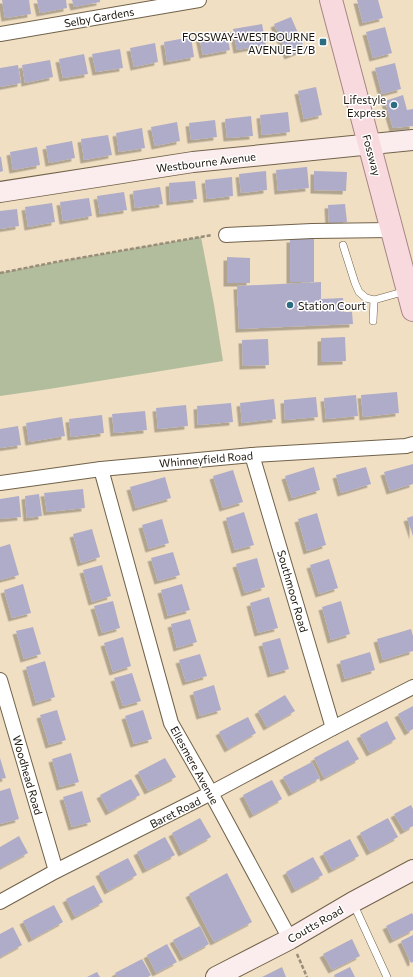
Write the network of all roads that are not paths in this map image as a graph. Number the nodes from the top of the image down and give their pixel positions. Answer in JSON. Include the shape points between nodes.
{"nodes":[{"id":1,"x":199,"y":0,"type":"edge"},
{"id":2,"x":331,"y":0,"type":"edge"},
{"id":3,"x":0,"y":34,"type":"edge"},
{"id":4,"x":413,"y":140,"type":"edge"},
{"id":5,"x":369,"y":145,"type":"junction"},
{"id":6,"x":0,"y":192,"type":"edge"},
{"id":7,"x":392,"y":230,"type":"junction"},
{"id":8,"x":226,"y":235,"type":"road end"},
{"id":9,"x":344,"y":245,"type":"dead end"},
{"id":10,"x":374,"y":300,"type":"junction"},
{"id":11,"x":410,"y":300,"type":"edge"},
{"id":12,"x":373,"y":321,"type":"dead end"},
{"id":13,"x":413,"y":444,"type":"edge"},
{"id":14,"x":252,"y":455,"type":"junction"},
{"id":15,"x":101,"y":469,"type":"junction"},
{"id":16,"x":0,"y":483,"type":"edge"},
{"id":17,"x":0,"y":680,"type":"edge"},
{"id":18,"x":413,"y":687,"type":"edge"},
{"id":19,"x":333,"y":728,"type":"junction"},
{"id":20,"x":211,"y":793,"type":"junction"},
{"id":21,"x":413,"y":870,"type":"edge"},
{"id":22,"x":56,"y":871,"type":"junction"},
{"id":23,"x":0,"y":902,"type":"edge"},
{"id":24,"x":353,"y":902,"type":"junction"},
{"id":25,"x":290,"y":939,"type":"junction"},
{"id":26,"x":226,"y":975,"type":"edge"},
{"id":27,"x":387,"y":977,"type":"edge"}],
"edges":[{"from":1,"to":3,"type":"street","name":"Selby Gardens"},
{"from":2,"to":5,"type":"main road","name":"Fossway"},
{"from":4,"to":5,"type":"street","name":"Westbourne Avenue"},
{"from":5,"to":6,"type":"street","name":"Westbourne Avenue","via":[[194,162]]},
{"from":5,"to":7,"type":"main road","name":"Fossway"},
{"from":7,"to":8,"type":"street"},
{"from":7,"to":11,"type":"main road","name":"Fossway"},
{"from":9,"to":10,"type":"lane","via":[[359,292]]},
{"from":10,"to":11,"type":"lane"},
{"from":10,"to":12,"type":"lane"},
{"from":13,"to":14,"type":"street","name":"Whinneyfield Road"},
{"from":14,"to":15,"type":"street","name":"Whinneyfield Road"},
{"from":14,"to":19,"type":"street","name":"Southmoor Road"},
{"from":15,"to":16,"type":"street","name":"Whinneyfield Road"},
{"from":15,"to":20,"type":"street","name":"Ellesmere Avenue","via":[[171,723]]},
{"from":17,"to":22,"type":"street","name":"Woodhead Road"},
{"from":18,"to":19,"type":"street","name":"Baret Road"},
{"from":19,"to":20,"type":"street","name":"Baret Road"},
{"from":20,"to":22,"type":"street","name":"Baret Road"},
{"from":20,"to":25,"type":"street","name":"Ellesmere Avenue"},
{"from":21,"to":24,"type":"street","name":"Coutts Road"},
{"from":22,"to":23,"type":"street","name":"Baret Road"},
{"from":24,"to":25,"type":"street","name":"Coutts Road"},
{"from":24,"to":27,"type":"lane"},
{"from":25,"to":26,"type":"street","name":"Coutts Road"}]}
